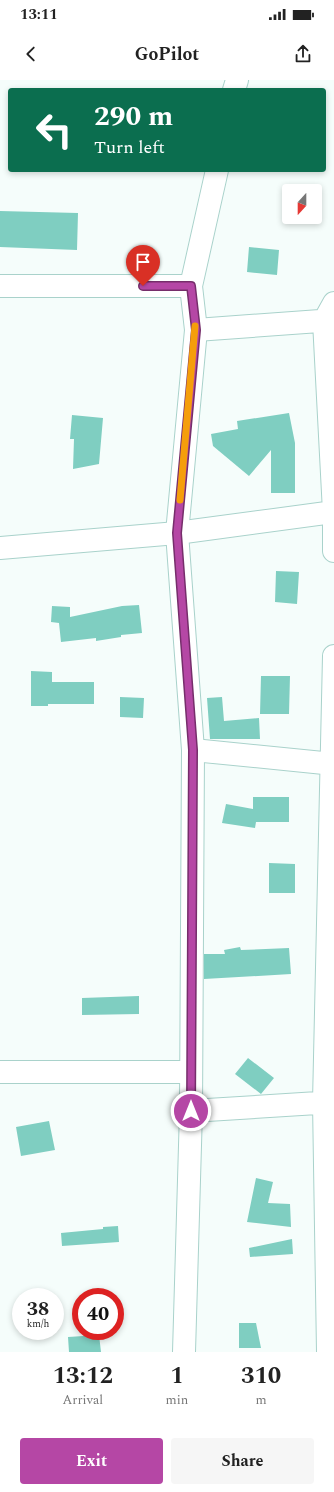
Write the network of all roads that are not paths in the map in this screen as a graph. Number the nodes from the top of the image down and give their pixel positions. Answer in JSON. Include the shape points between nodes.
{"nodes":[{"id":1,"x":217,"y":172,"type":"edge"},
{"id":2,"x":0,"y":286,"type":"edge"},
{"id":3,"x":191,"y":286,"type":"junction"},
{"id":4,"x":331,"y":315,"type":"edge"},
{"id":5,"x":196,"y":330,"type":"junction"},
{"id":6,"x":334,"y":512,"type":"edge"},
{"id":7,"x":177,"y":533,"type":"junction"},
{"id":8,"x":0,"y":548,"type":"edge"},
{"id":9,"x":334,"y":551,"type":"edge"},
{"id":10,"x":334,"y":656,"type":"edge"},
{"id":11,"x":193,"y":750,"type":"junction"},
{"id":12,"x":333,"y":764,"type":"edge"},
{"id":13,"x":0,"y":1072,"type":"edge"},
{"id":14,"x":191,"y":1072,"type":"junction"},
{"id":15,"x":329,"y":1102,"type":"edge"},
{"id":16,"x":191,"y":1111,"type":"junction"},
{"id":17,"x":184,"y":1352,"type":"edge"},
{"id":18,"x":328,"y":1352,"type":"edge"}],
"edges":[{"from":1,"to":3,"type":"street"},
{"from":2,"to":3,"type":"street"},
{"from":3,"to":5,"type":"street"},
{"from":4,"to":5,"type":"street"},
{"from":4,"to":6,"type":"street"},
{"from":5,"to":7,"type":"street"},
{"from":6,"to":7,"type":"street"},
{"from":6,"to":9,"type":"street"},
{"from":7,"to":8,"type":"street"},
{"from":7,"to":11,"type":"street"},
{"from":10,"to":12,"type":"street"},
{"from":11,"to":12,"type":"street"},
{"from":11,"to":14,"type":"street"},
{"from":12,"to":15,"type":"street"},
{"from":13,"to":14,"type":"street"},
{"from":14,"to":16,"type":"street"},
{"from":15,"to":16,"type":"street"},
{"from":15,"to":18,"type":"street"},
{"from":16,"to":17,"type":"street"}]}
